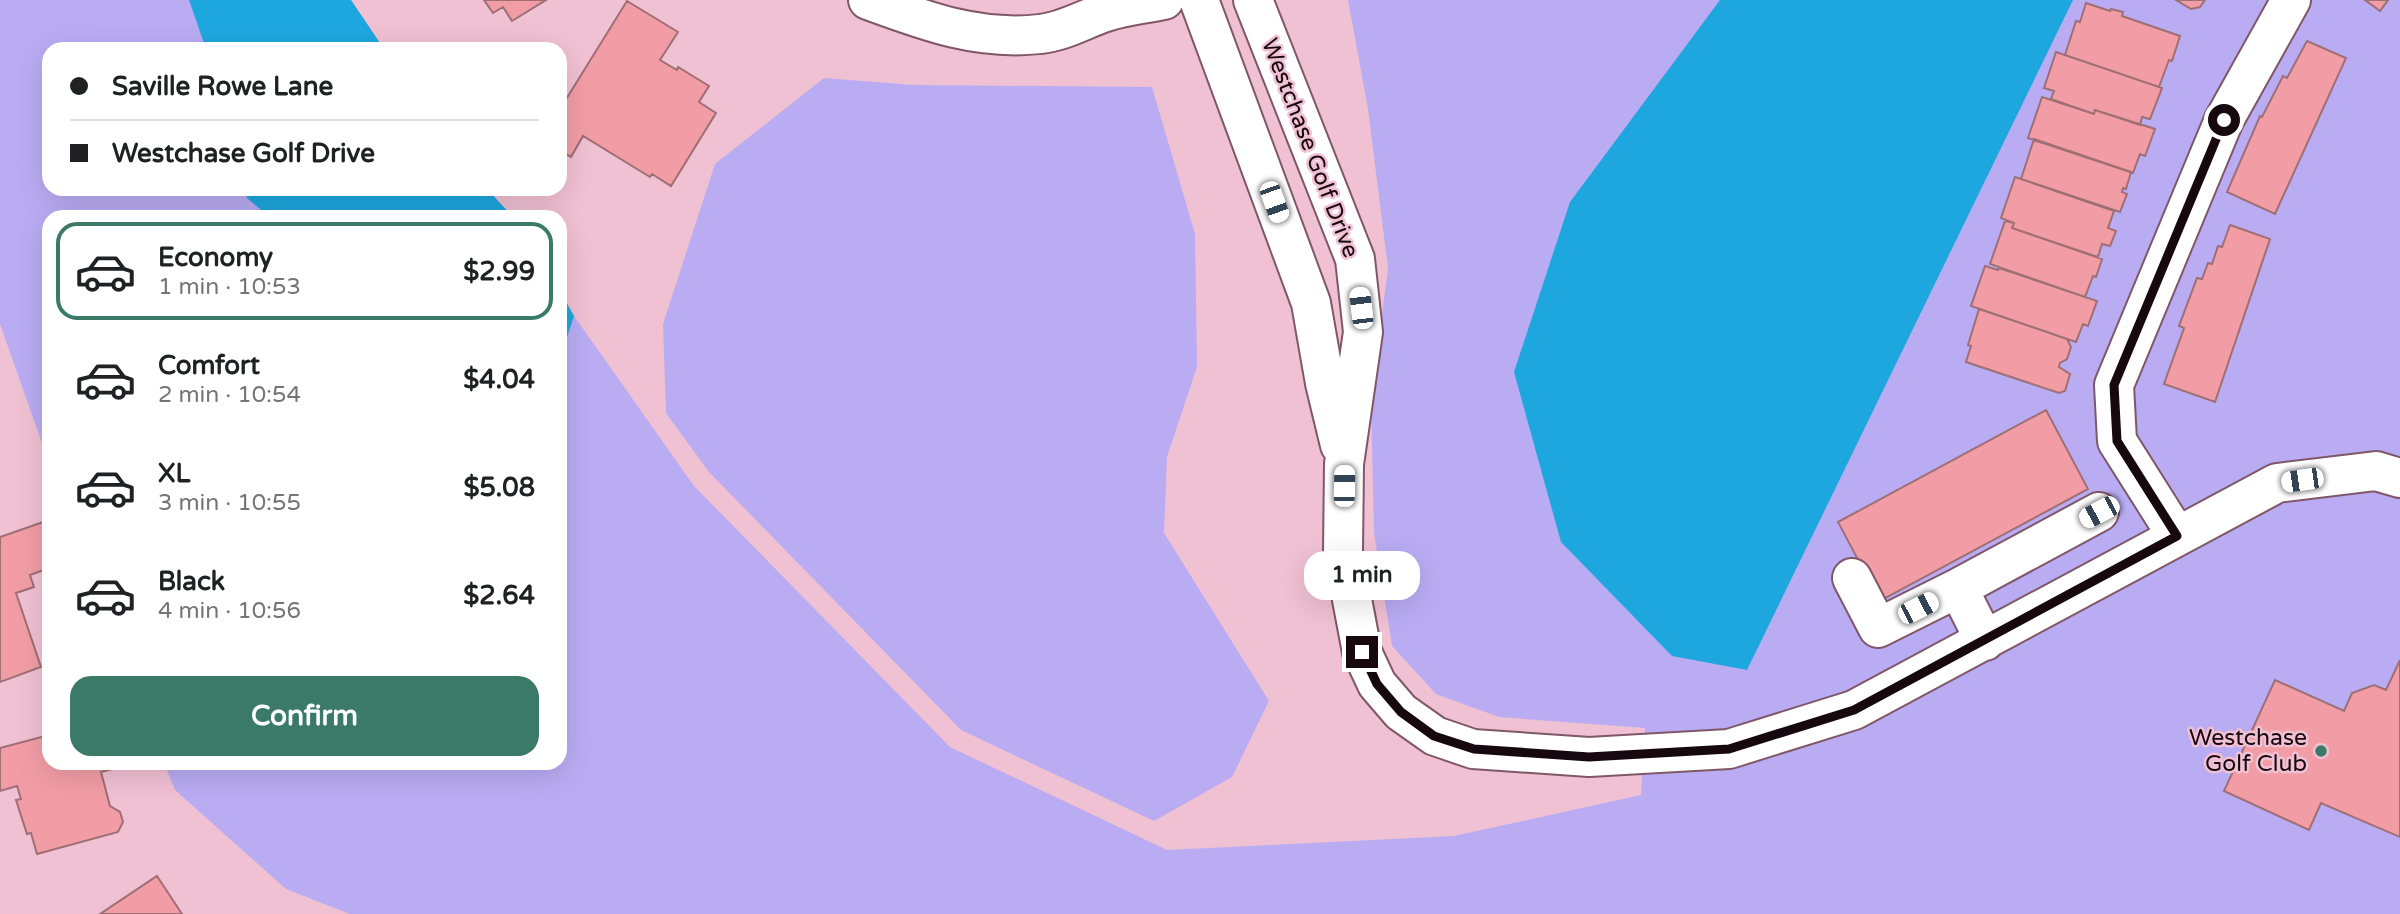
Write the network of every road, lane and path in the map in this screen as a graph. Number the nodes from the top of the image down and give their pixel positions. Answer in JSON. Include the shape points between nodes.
{"nodes":[{"id":1,"x":868,"y":0,"type":"edge"},
{"id":2,"x":1068,"y":0,"type":"edge"},
{"id":3,"x":1164,"y":0,"type":"edge"},
{"id":4,"x":1199,"y":0,"type":"edge"},
{"id":5,"x":1253,"y":0,"type":"edge"},
{"id":6,"x":2291,"y":0,"type":"edge"},
{"id":7,"x":1107,"y":11,"type":"junction"},
{"id":8,"x":1344,"y":464,"type":"junction"},
{"id":9,"x":2400,"y":478,"type":"edge"},
{"id":10,"x":2099,"y":512,"type":"dead end"},
{"id":11,"x":2177,"y":536,"type":"junction"},
{"id":12,"x":1852,"y":578,"type":"dead end"},
{"id":13,"x":1958,"y":588,"type":"junction"},
{"id":14,"x":1985,"y":641,"type":"junction"}],
"edges":[{"from":1,"to":7,"type":"street","via":[[933,24],[987,35],[1041,34]]},
{"from":2,"to":7,"type":"street"},
{"from":3,"to":7,"type":"street"},
{"from":4,"to":8,"type":"street","name":"Westchase Golf Drive","via":[[1311,303]]},
{"from":5,"to":8,"type":"street","name":"Westchase Golf Drive","via":[[1355,259],[1363,332]]},
{"from":6,"to":11,"type":"street","via":[[2224,120],[2114,385],[2117,441]]},
{"from":8,"to":14,"type":"street","name":"Westchase Golf Drive","via":[[1343,552],[1362,652],[1377,684],[1401,712],[1434,736],[1474,749],[1589,757],[1729,749],[1854,710]]},
{"from":9,"to":11,"type":"street","name":"Westchase Golf Drive","via":[[2376,471],[2277,484]]},
{"from":10,"to":13,"type":"street"},
{"from":11,"to":14,"type":"street","name":"Westchase Golf Drive"},
{"from":12,"to":13,"type":"street","via":[[1878,628]]},
{"from":13,"to":14,"type":"street"}]}
